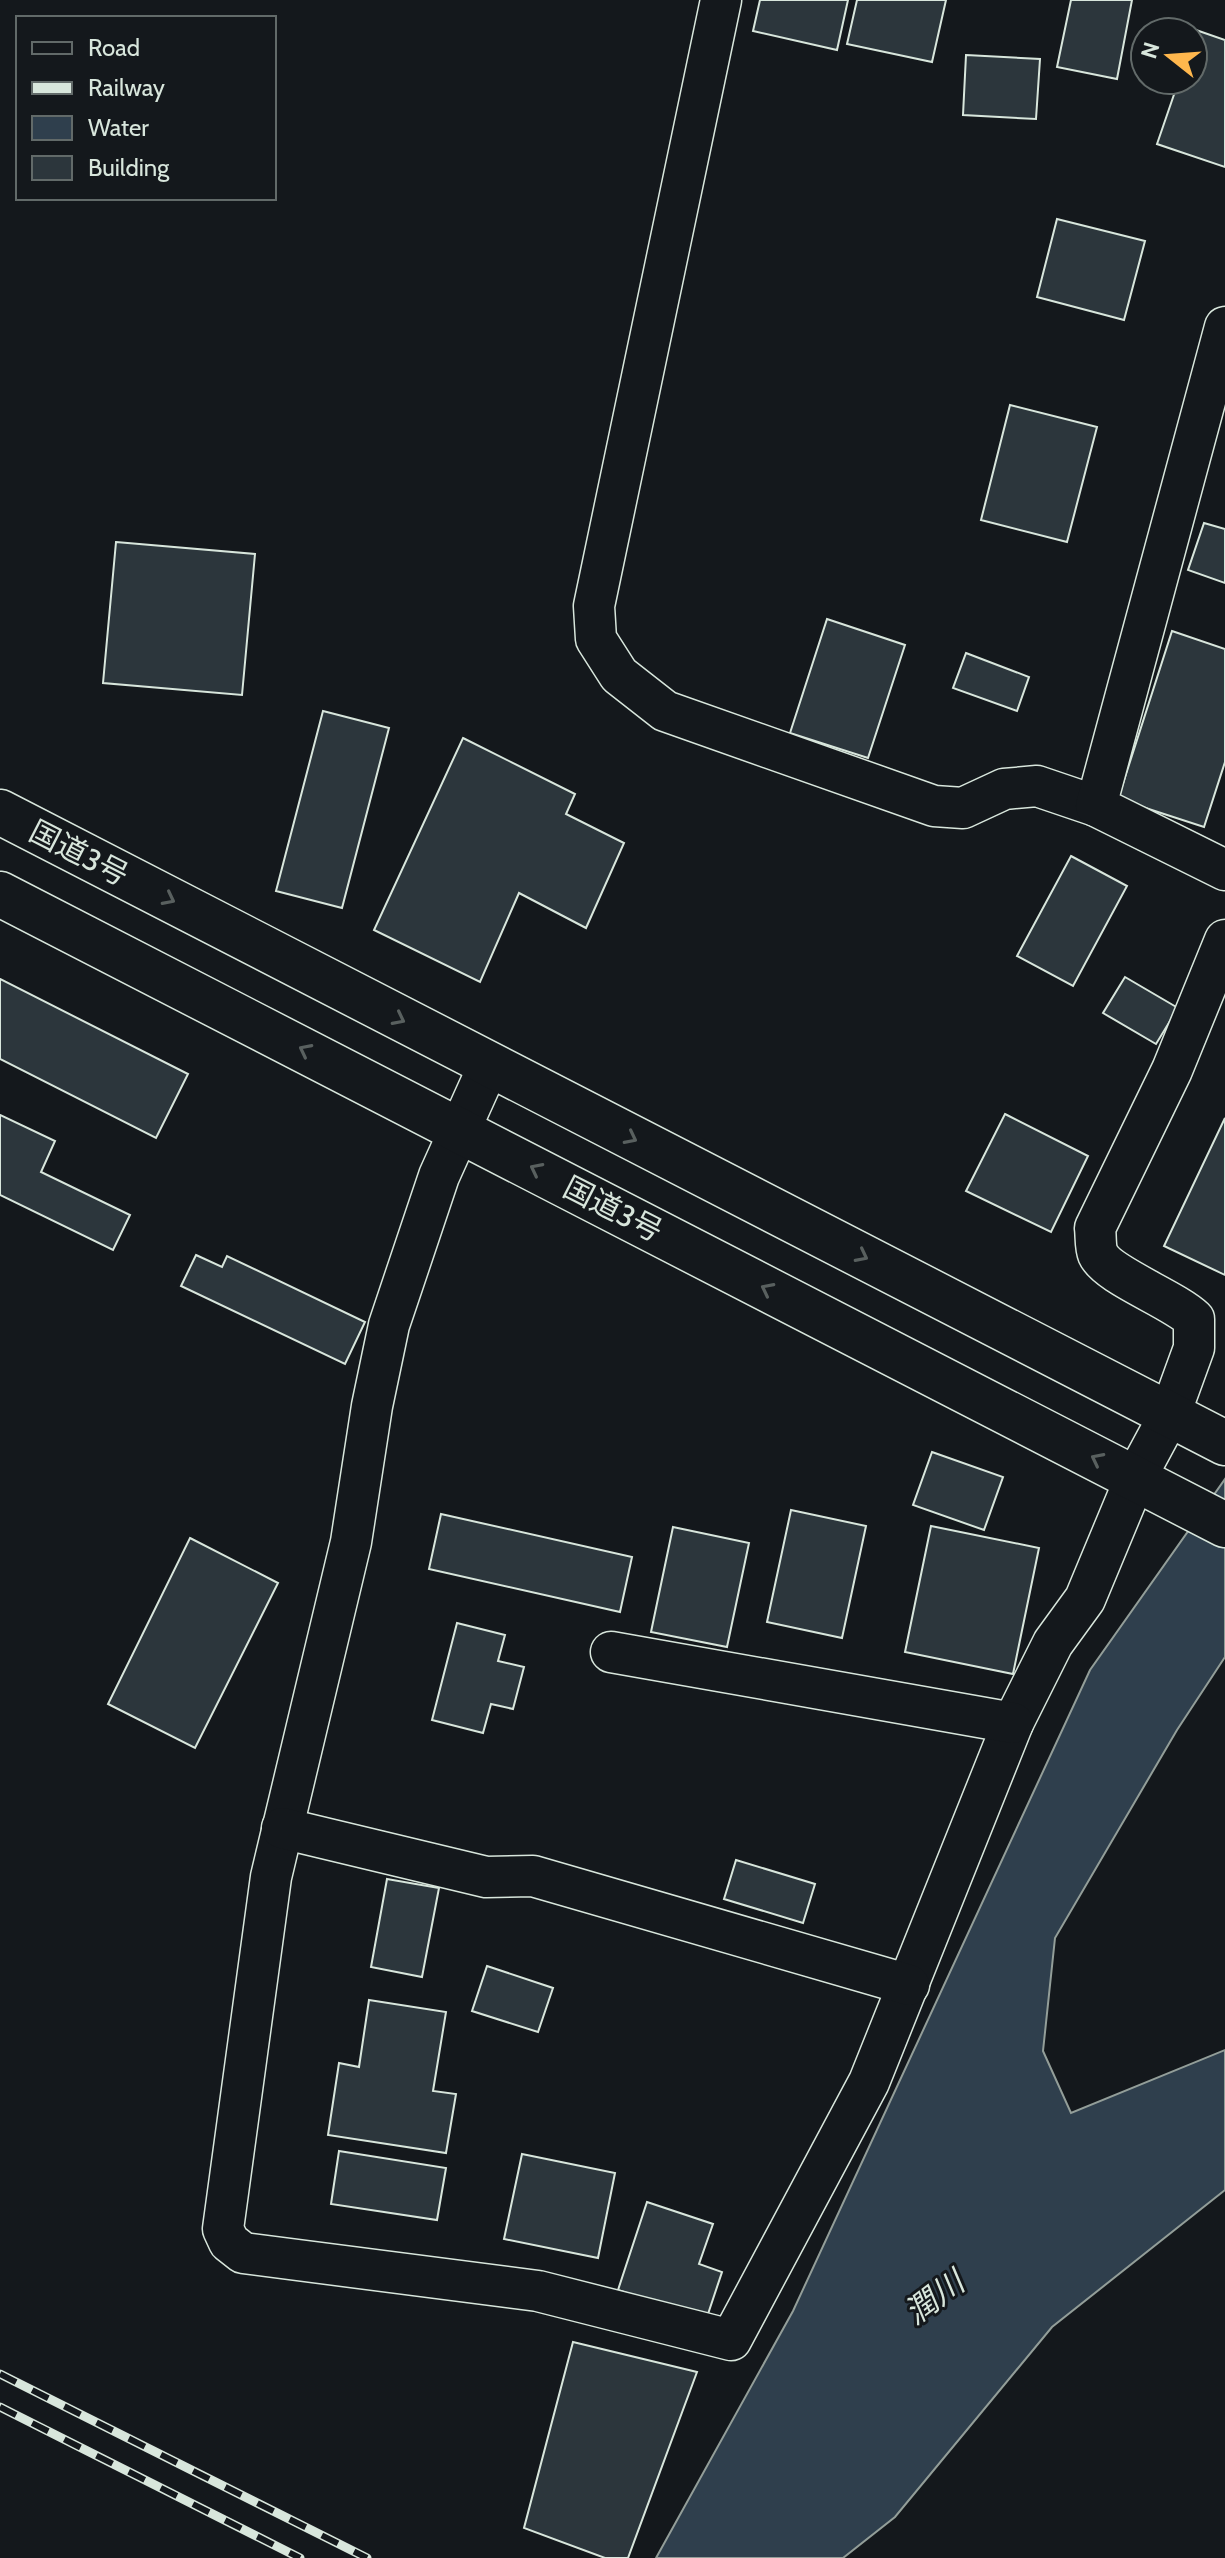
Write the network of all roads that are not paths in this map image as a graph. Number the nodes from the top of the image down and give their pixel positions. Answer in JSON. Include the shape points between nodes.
{"nodes":[{"id":1,"x":721,"y":0,"type":"edge"},
{"id":2,"x":1225,"y":327,"type":"edge"},
{"id":3,"x":1096,"y":806,"type":"junction"},
{"id":4,"x":0,"y":812,"type":"edge"},
{"id":5,"x":1225,"y":870,"type":"edge"},
{"id":6,"x":0,"y":894,"type":"edge"},
{"id":7,"x":1225,"y":940,"type":"edge"},
{"id":8,"x":489,"y":1065,"type":"junction"},
{"id":9,"x":460,"y":1130,"type":"junction"},
{"id":10,"x":1170,"y":1414,"type":"junction"},
{"id":11,"x":1225,"y":1443,"type":"edge"},
{"id":12,"x":1135,"y":1479,"type":"junction"},
{"id":13,"x":1208,"y":1517,"type":"edge"},
{"id":14,"x":611,"y":1652,"type":"dead end"},
{"id":15,"x":1013,"y":1723,"type":"junction"},
{"id":16,"x":282,"y":1828,"type":"junction"},
{"id":17,"x":909,"y":1985,"type":"junction"}],
"edges":[{"from":1,"to":3,"type":"street","via":[[594,606],[596,639],[619,675],[665,711],[934,806],[963,808],[1004,789],[1037,786]]},
{"from":2,"to":3,"type":"street"},
{"from":3,"to":5,"type":"street"},
{"from":4,"to":8,"type":"highway","name":"国道3号","one_way":true},
{"from":9,"to":6,"type":"highway","name":"国道3号","one_way":true},
{"from":7,"to":10,"type":"street","via":[[1172,1070],[1095,1228],[1098,1254],[1111,1269],[1194,1319],[1194,1348]]},
{"from":8,"to":9,"type":"street"},
{"from":8,"to":10,"type":"highway","name":"国道3号","one_way":true},
{"from":12,"to":9,"type":"highway","name":"国道3号","one_way":true},
{"from":9,"to":16,"type":"street","via":[[389,1325],[351,1542]]},
{"from":10,"to":11,"type":"highway","name":"国道3号"},
{"from":10,"to":12,"type":"street"},
{"from":12,"to":13,"type":"highway","name":"国道3号"},
{"from":12,"to":15,"type":"street","via":[[1085,1599],[1053,1643]]},
{"from":14,"to":15,"type":"street"},
{"from":15,"to":17,"type":"street"},
{"from":16,"to":17,"type":"street","via":[[486,1877],[533,1876]]},
{"from":16,"to":17,"type":"street","via":[[223,2229],[243,2253],[538,2291],[731,2340],[869,2082]]}]}
